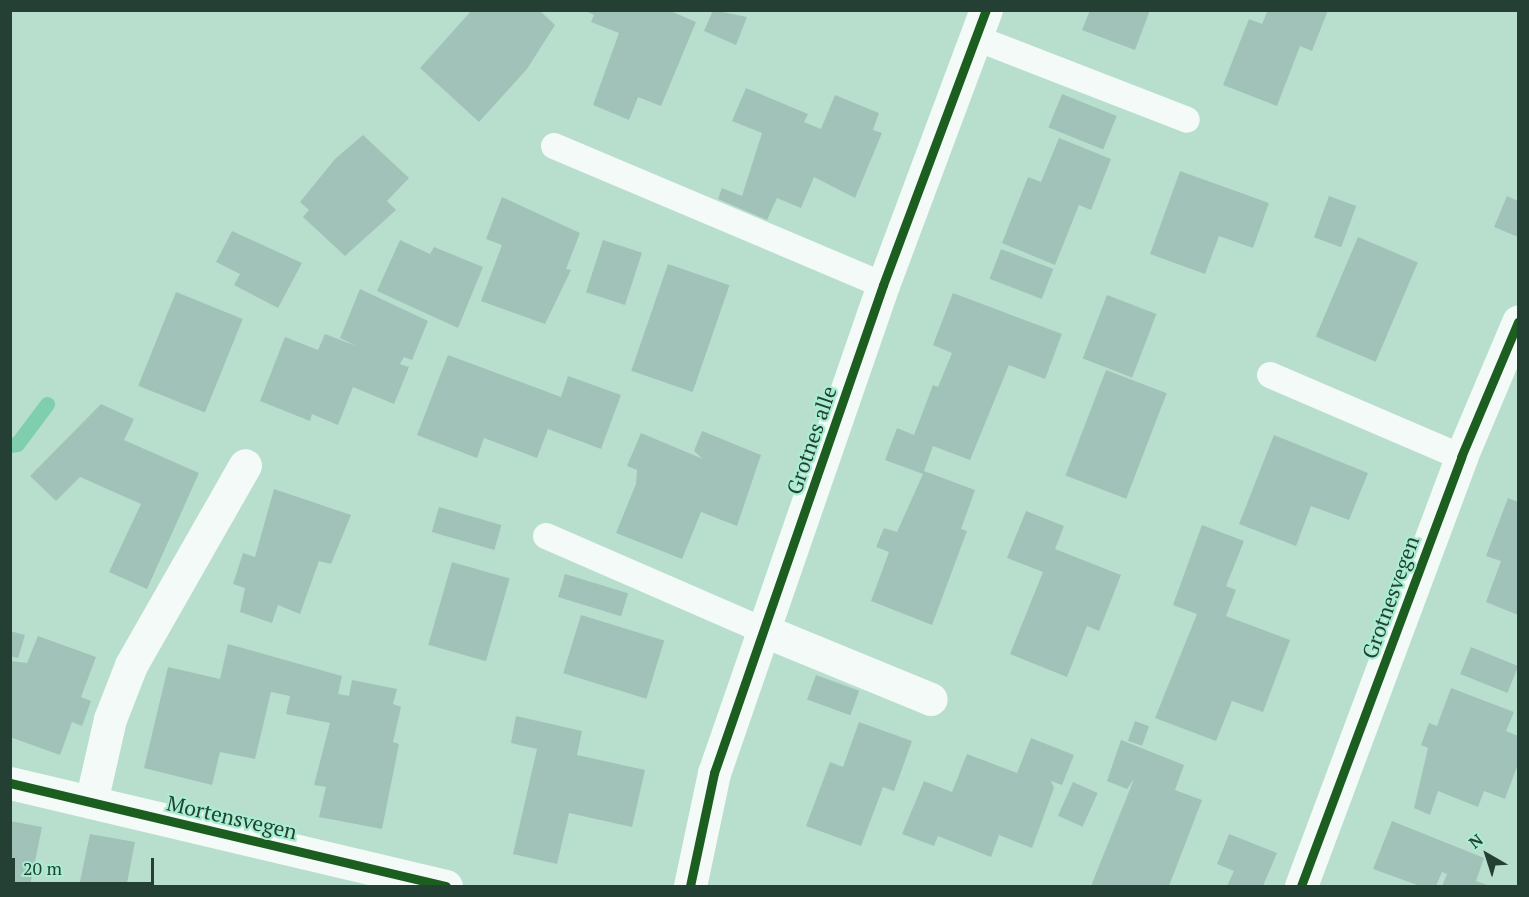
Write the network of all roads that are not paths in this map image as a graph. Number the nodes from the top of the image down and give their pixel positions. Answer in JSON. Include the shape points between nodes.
{"nodes":[{"id":1,"x":981,"y":24,"type":"edge"},
{"id":2,"x":1187,"y":120,"type":"dead end"},
{"id":3,"x":554,"y":146,"type":"dead end"},
{"id":4,"x":883,"y":285,"type":"junction"},
{"id":5,"x":1518,"y":322,"type":"edge"},
{"id":6,"x":1270,"y":375,"type":"dead end"},
{"id":7,"x":1461,"y":457,"type":"junction"},
{"id":8,"x":245,"y":465,"type":"dead end"},
{"id":9,"x":546,"y":536,"type":"dead end"},
{"id":10,"x":765,"y":631,"type":"junction"},
{"id":11,"x":931,"y":699,"type":"dead end"},
{"id":12,"x":10,"y":783,"type":"edge"},
{"id":13,"x":91,"y":802,"type":"junction"},
{"id":14,"x":446,"y":886,"type":"edge"},
{"id":15,"x":690,"y":886,"type":"edge"},
{"id":16,"x":1301,"y":886,"type":"edge"}],
"edges":[{"from":1,"to":2,"type":"lane"},
{"from":1,"to":4,"type":"street","name":"Grotnes alle"},
{"from":3,"to":4,"type":"lane"},
{"from":4,"to":10,"type":"street","name":"Grotnes alle"},
{"from":5,"to":7,"type":"street","name":"Grotnesvegen"},
{"from":6,"to":7,"type":"lane"},
{"from":7,"to":16,"type":"street","name":"Grotnesvegen"},
{"from":8,"to":13,"type":"street","via":[[131,665],[110,719]]},
{"from":9,"to":10,"type":"lane"},
{"from":10,"to":11,"type":"street"},
{"from":10,"to":15,"type":"street","name":"Grotnes alle","via":[[714,773]]},
{"from":12,"to":13,"type":"street","name":"Mortensvegen"},
{"from":13,"to":14,"type":"street","name":"Mortensvegen"}]}
